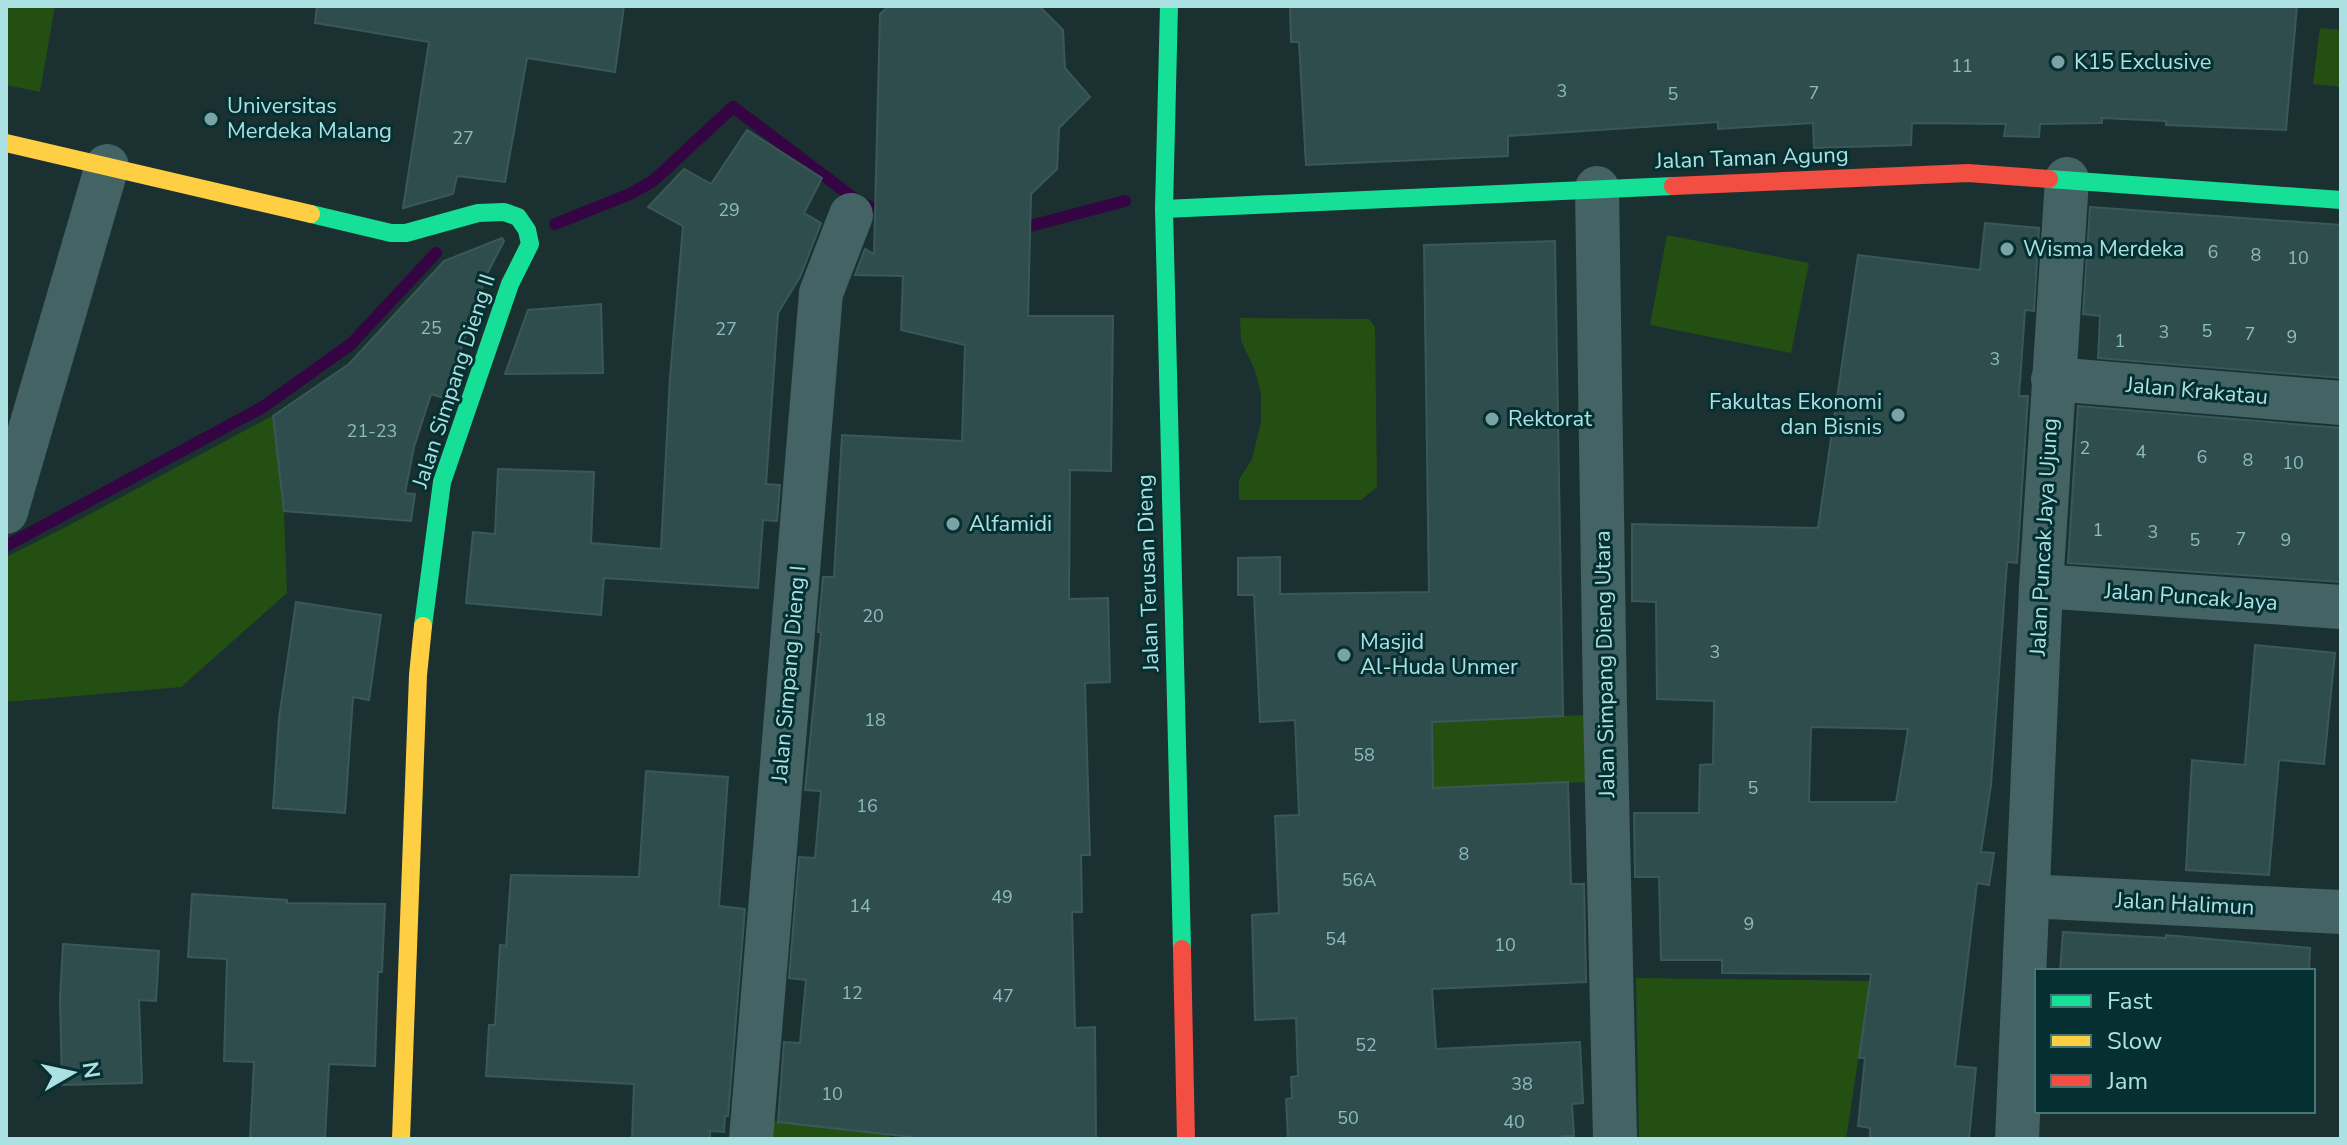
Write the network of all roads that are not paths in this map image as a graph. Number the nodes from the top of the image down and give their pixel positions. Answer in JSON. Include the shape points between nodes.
{"nodes":[{"id":1,"x":1169,"y":6,"type":"edge"},
{"id":2,"x":6,"y":143,"type":"edge"},
{"id":3,"x":107,"y":166,"type":"junction"},
{"id":4,"x":2067,"y":179,"type":"junction"},
{"id":5,"x":1597,"y":188,"type":"junction"},
{"id":6,"x":2341,"y":200,"type":"edge"},
{"id":7,"x":1164,"y":209,"type":"junction"},
{"id":8,"x":851,"y":215,"type":"dead end"},
{"id":9,"x":2053,"y":379,"type":"junction"},
{"id":10,"x":2341,"y":403,"type":"edge"},
{"id":11,"x":6,"y":512,"type":"edge"},
{"id":12,"x":2041,"y":586,"type":"junction"},
{"id":13,"x":2341,"y":607,"type":"edge"},
{"id":14,"x":2028,"y":896,"type":"junction"},
{"id":15,"x":2341,"y":912,"type":"edge"},
{"id":16,"x":401,"y":1139,"type":"edge"},
{"id":17,"x":751,"y":1139,"type":"edge"},
{"id":18,"x":1186,"y":1139,"type":"edge"},
{"id":19,"x":1615,"y":1139,"type":"edge"},
{"id":20,"x":2017,"y":1139,"type":"edge"}],
"edges":[{"from":1,"to":7,"type":"street","name":"Jalan Terusan Dieng"},
{"from":2,"to":3,"type":"street","name":"Jalan Simpang Dieng II"},
{"from":3,"to":11,"type":"street"},
{"from":3,"to":16,"type":"street","name":"Jalan Simpang Dieng II","via":[[391,233],[504,212],[518,217],[527,230],[530,244],[510,284],[442,482],[430,561],[418,675]]},
{"from":4,"to":5,"type":"street","name":"Jalan Taman Agung","via":[[1968,173]]},
{"from":4,"to":6,"type":"street","name":"Jalan Taman Agung"},
{"from":4,"to":9,"type":"street","name":"Jalan Puncak Jaya Ujung"},
{"from":5,"to":7,"type":"street","name":"Jalan Taman Agung"},
{"from":5,"to":19,"type":"street","name":"Jalan Simpang Dieng Utara"},
{"from":7,"to":18,"type":"street","name":"Jalan Terusan Dieng"},
{"from":8,"to":17,"type":"street","name":"Jalan Simpang Dieng I","via":[[821,293]]},
{"from":9,"to":10,"type":"street","name":"Jalan Krakatau"},
{"from":9,"to":12,"type":"street","name":"Jalan Puncak Jaya Ujung"},
{"from":12,"to":13,"type":"street","name":"Jalan Puncak Jaya"},
{"from":12,"to":14,"type":"street","name":"Jalan Puncak Jaya Ujung"},
{"from":14,"to":15,"type":"street","name":"Jalan Halimun"},
{"from":14,"to":20,"type":"street","name":"Jalan Puncak Jaya Ujung"}]}
